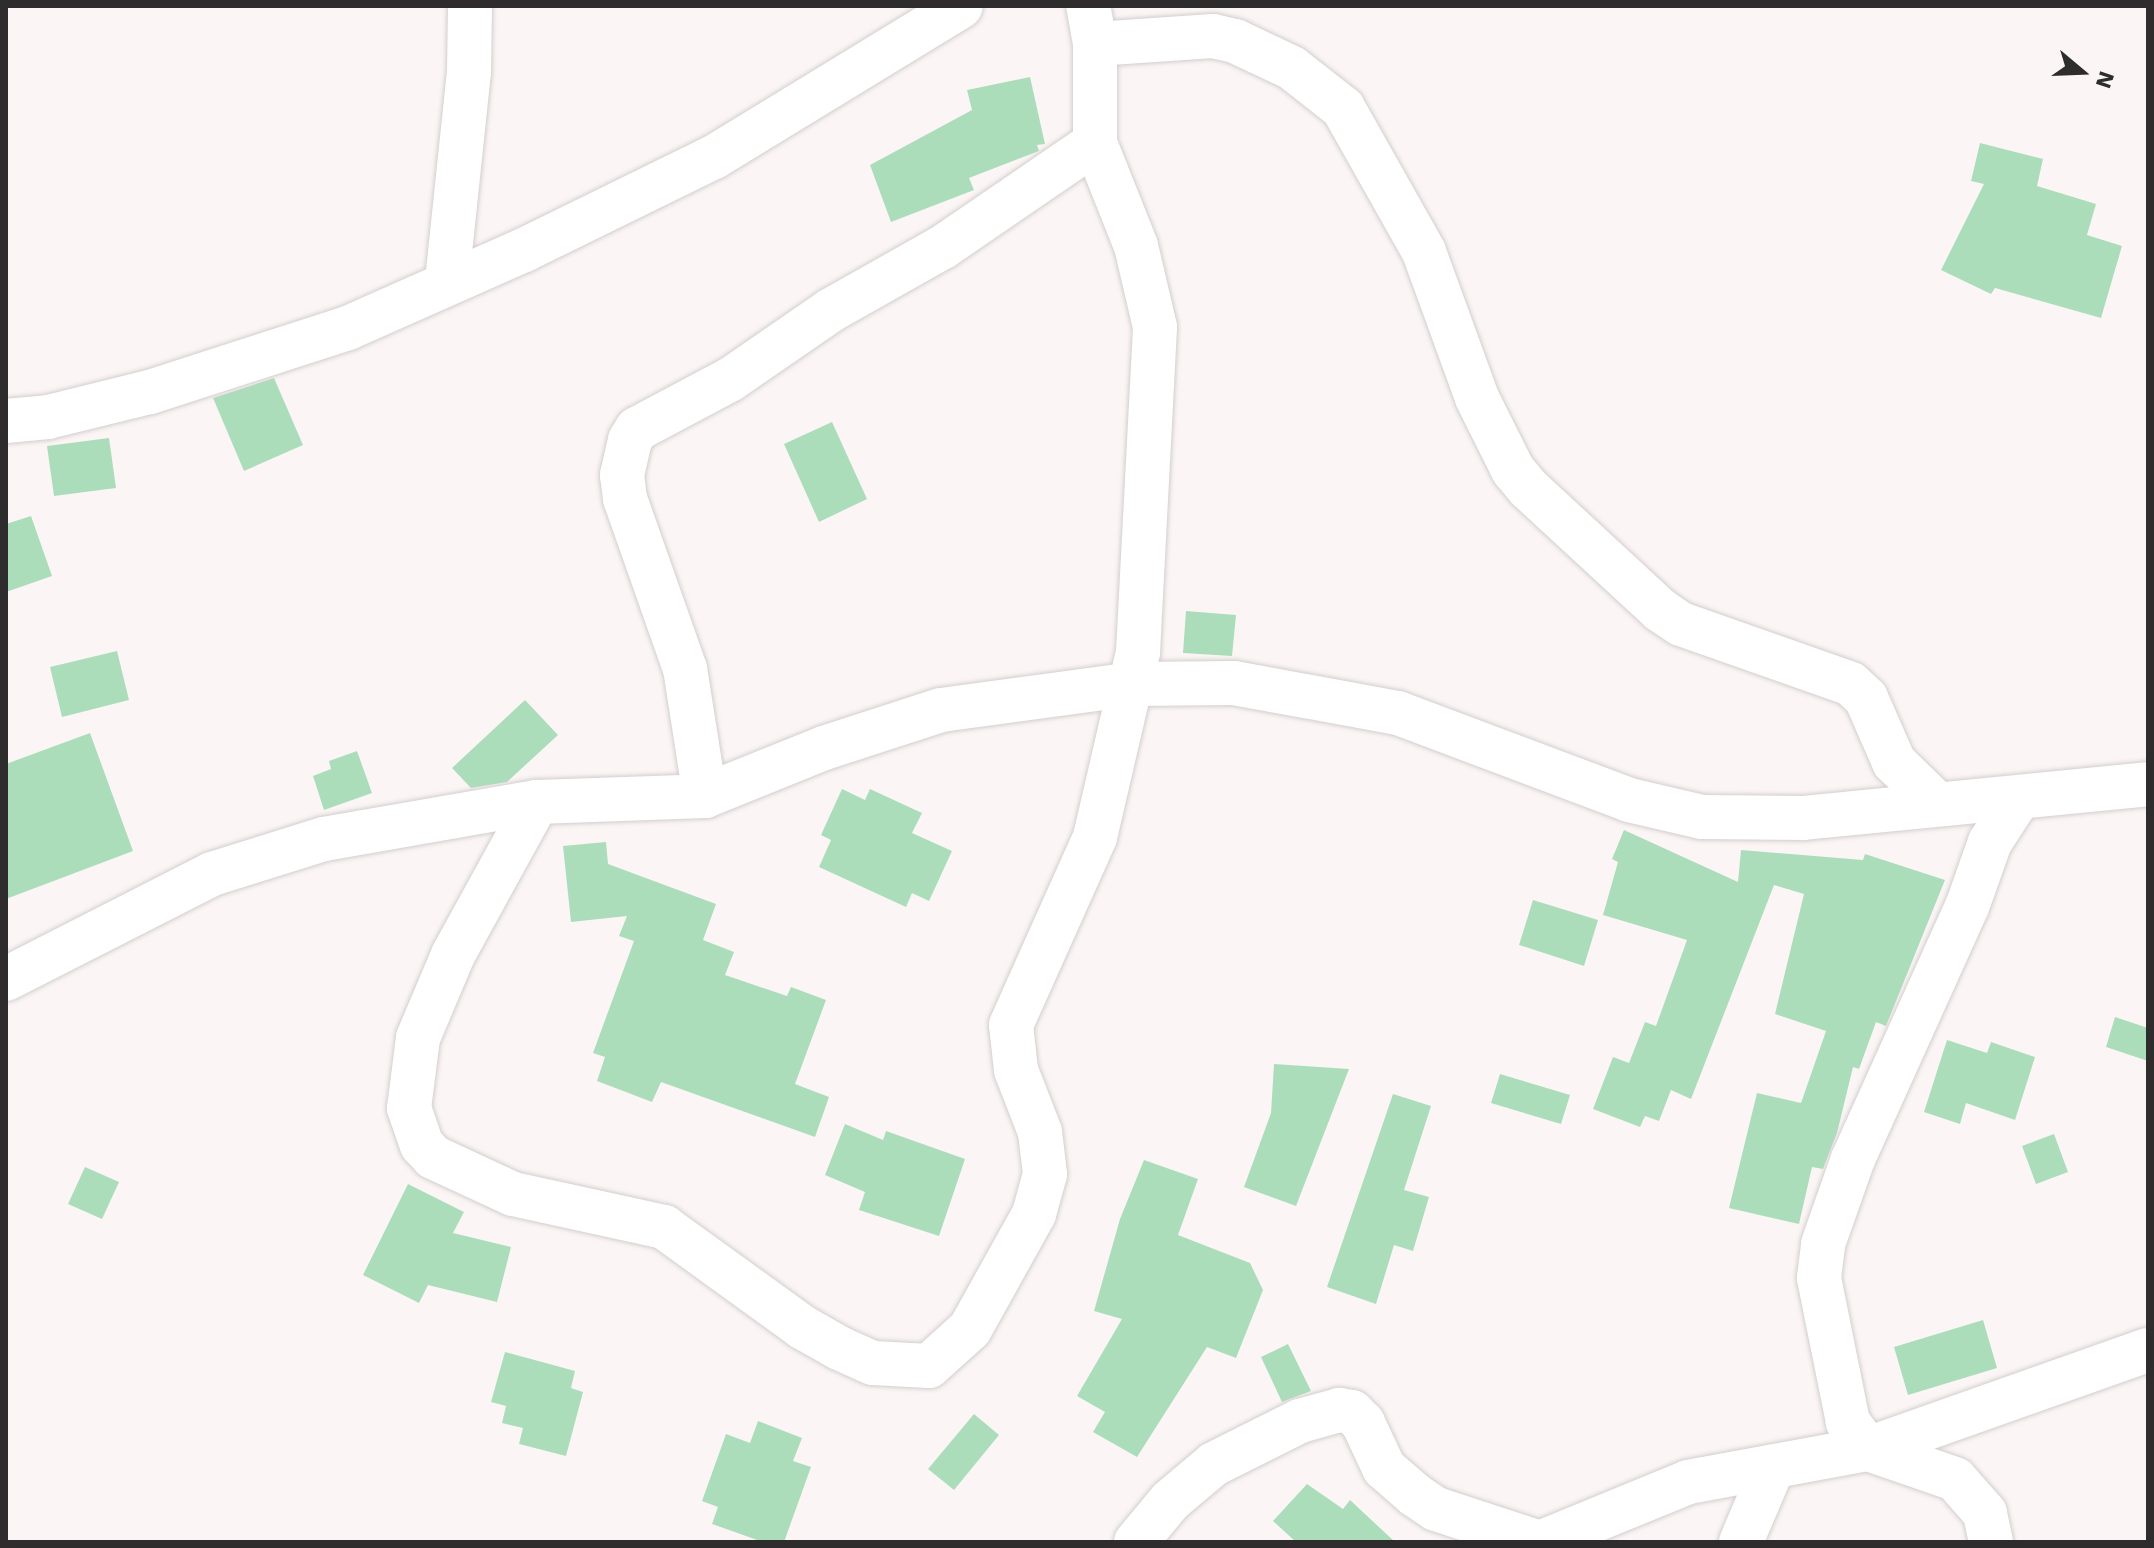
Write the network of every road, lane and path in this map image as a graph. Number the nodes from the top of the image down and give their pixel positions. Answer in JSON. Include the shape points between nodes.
{"nodes":[{"id":1,"x":470,"y":6,"type":"edge"},
{"id":2,"x":933,"y":12,"type":"edge"},
{"id":3,"x":1214,"y":21,"type":"edge"},
{"id":4,"x":1092,"y":25,"type":"edge"},
{"id":5,"x":1095,"y":143,"type":"junction"},
{"id":6,"x":447,"y":281,"type":"junction"},
{"id":7,"x":6,"y":421,"type":"edge"},
{"id":8,"x":1133,"y":684,"type":"junction"},
{"id":9,"x":2148,"y":784,"type":"edge"},
{"id":10,"x":705,"y":796,"type":"junction"},
{"id":11,"x":2018,"y":799,"type":"junction"},
{"id":12,"x":537,"y":802,"type":"junction"},
{"id":13,"x":1937,"y":804,"type":"junction"},
{"id":14,"x":6,"y":979,"type":"edge"},
{"id":15,"x":2148,"y":1350,"type":"edge"},
{"id":16,"x":1868,"y":1449,"type":"junction"},
{"id":17,"x":1772,"y":1469,"type":"junction"},
{"id":18,"x":1136,"y":1542,"type":"edge"},
{"id":19,"x":1540,"y":1542,"type":"edge"},
{"id":20,"x":1741,"y":1542,"type":"edge"},
{"id":21,"x":1991,"y":1542,"type":"edge"}],
"edges":[{"from":1,"to":6,"type":"street","via":[[469,72]]},
{"from":2,"to":6,"type":"street","via":[[714,157],[524,250]]},
{"from":3,"to":4,"type":"street"},
{"from":3,"to":13,"type":"street","via":[[1343,108],[1410,224],[1443,298],[1477,398],[1513,470],[1528,488],[1681,624],[1851,684],[1866,698],[1894,762]]},
{"from":4,"to":5,"type":"street"},
{"from":5,"to":8,"type":"street","via":[[1136,246],[1155,327]]},
{"from":5,"to":10,"type":"street","via":[[943,247],[831,310],[731,379],[637,429],[630,440],[622,475],[625,499],[685,669]]},
{"from":6,"to":7,"type":"street","via":[[348,328],[276,353],[150,392],[48,417]]},
{"from":8,"to":10,"type":"street","via":[[941,710],[824,748]]},
{"from":8,"to":12,"type":"street","via":[[1095,837],[1011,1025],[1016,1070],[1040,1132],[1045,1174],[1034,1214],[970,1329],[929,1366],[873,1363],[839,1348],[664,1227],[513,1194],[433,1157],[422,1145],[409,1108],[418,1038],[453,955]]},
{"from":8,"to":13,"type":"street","via":[[1234,683],[1398,713],[1629,800],[1702,817],[1803,818]]},
{"from":9,"to":11,"type":"street"},
{"from":10,"to":12,"type":"street"},
{"from":11,"to":13,"type":"street"},
{"from":11,"to":16,"type":"street","via":[[1990,842],[1967,907],[1853,1159],[1823,1244],[1819,1278],[1838,1384],[1848,1422]]},
{"from":12,"to":14,"type":"street","via":[[324,839],[212,874]]},
{"from":15,"to":16,"type":"street"},
{"from":16,"to":17,"type":"street"},
{"from":16,"to":21,"type":"street","via":[[1955,1479],[1985,1513]]},
{"from":17,"to":19,"type":"street","via":[[1688,1482]]},
{"from":17,"to":20,"type":"street"},
{"from":18,"to":19,"type":"street","via":[[1170,1501],[1214,1464],[1286,1427],[1339,1410],[1352,1412],[1363,1423],[1384,1468],[1436,1509]]}]}
